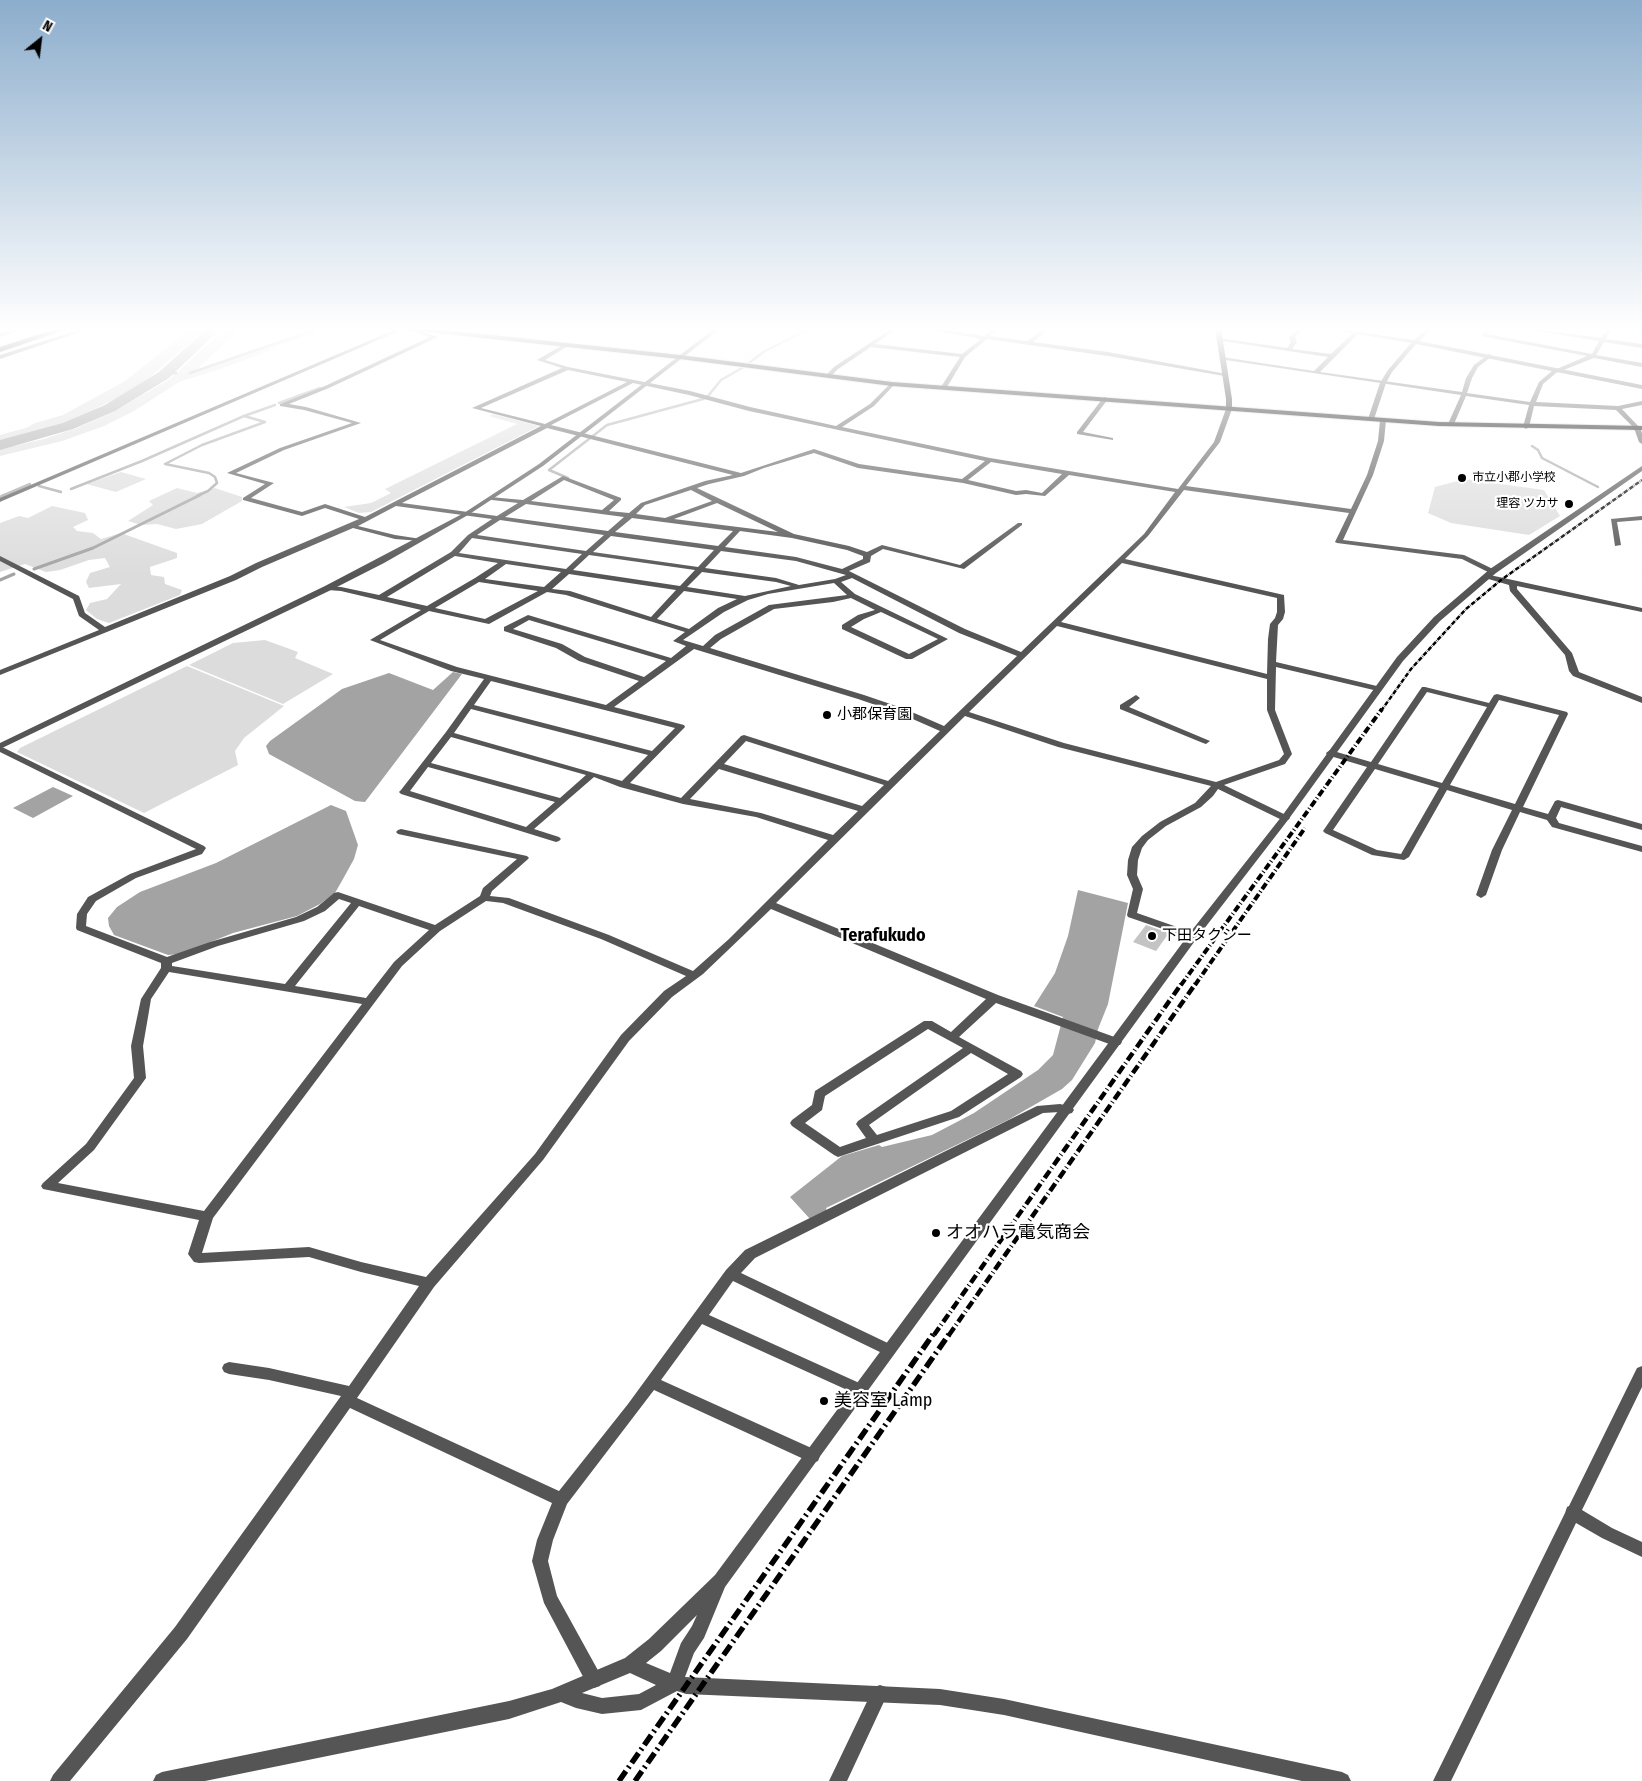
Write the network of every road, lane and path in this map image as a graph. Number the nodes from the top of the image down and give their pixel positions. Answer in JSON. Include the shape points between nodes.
{"nodes":[{"id":1,"x":210,"y":411,"type":"edge"},
{"id":2,"x":315,"y":411,"type":"edge"},
{"id":3,"x":488,"y":411,"type":"edge"},
{"id":4,"x":576,"y":411,"type":"edge"},
{"id":5,"x":611,"y":411,"type":"edge"},
{"id":6,"x":759,"y":411,"type":"edge"},
{"id":7,"x":863,"y":411,"type":"edge"},
{"id":8,"x":1096,"y":411,"type":"edge"},
{"id":9,"x":1228,"y":411,"type":"edge"},
{"id":10,"x":1259,"y":411,"type":"edge"},
{"id":11,"x":1374,"y":411,"type":"edge"},
{"id":12,"x":1457,"y":411,"type":"edge"},
{"id":13,"x":1530,"y":411,"type":"edge"},
{"id":14,"x":1621,"y":411,"type":"edge"},
{"id":15,"x":1371,"y":419,"type":"junction"},
{"id":16,"x":1383,"y":420,"type":"junction"},
{"id":17,"x":1451,"y":424,"type":"junction"},
{"id":18,"x":548,"y":426,"type":"junction"},
{"id":19,"x":1526,"y":427,"type":"junction"},
{"id":20,"x":838,"y":428,"type":"junction"},
{"id":21,"x":1640,"y":428,"type":"edge"},
{"id":22,"x":581,"y":434,"type":"junction"},
{"id":23,"x":1111,"y":438,"type":"dead end"},
{"id":24,"x":1642,"y":442,"type":"edge"},
{"id":25,"x":990,"y":460,"type":"junction"},
{"id":26,"x":1642,"y":468,"type":"edge"},
{"id":27,"x":1067,"y":473,"type":"junction"},
{"id":28,"x":742,"y":475,"type":"junction"},
{"id":29,"x":963,"y":481,"type":"junction"},
{"id":30,"x":690,"y":488,"type":"junction"},
{"id":31,"x":1182,"y":490,"type":"junction"},
{"id":32,"x":492,"y":498,"type":"junction"},
{"id":33,"x":0,"y":500,"type":"edge"},
{"id":34,"x":717,"y":501,"type":"junction"},
{"id":35,"x":525,"y":502,"type":"junction"},
{"id":36,"x":395,"y":504,"type":"junction"},
{"id":37,"x":1353,"y":511,"type":"junction"},
{"id":38,"x":603,"y":512,"type":"junction"},
{"id":39,"x":466,"y":514,"type":"junction"},
{"id":40,"x":629,"y":515,"type":"junction"},
{"id":41,"x":498,"y":518,"type":"junction"},
{"id":42,"x":1642,"y":518,"type":"edge"},
{"id":43,"x":365,"y":519,"type":"junction"},
{"id":44,"x":664,"y":520,"type":"junction"},
{"id":45,"x":1020,"y":524,"type":"dead end"},
{"id":46,"x":352,"y":526,"type":"junction"},
{"id":47,"x":738,"y":530,"type":"junction"},
{"id":48,"x":609,"y":534,"type":"junction"},
{"id":49,"x":470,"y":536,"type":"junction"},
{"id":50,"x":792,"y":536,"type":"junction"},
{"id":51,"x":419,"y":540,"type":"junction"},
{"id":52,"x":1617,"y":545,"type":"dead end"},
{"id":53,"x":718,"y":549,"type":"junction"},
{"id":54,"x":588,"y":553,"type":"junction"},
{"id":55,"x":454,"y":554,"type":"junction"},
{"id":56,"x":867,"y":555,"type":"junction"},
{"id":57,"x":0,"y":558,"type":"edge"},
{"id":58,"x":1120,"y":560,"type":"junction"},
{"id":59,"x":505,"y":561,"type":"junction"},
{"id":60,"x":699,"y":569,"type":"junction"},
{"id":61,"x":568,"y":571,"type":"junction"},
{"id":62,"x":843,"y":571,"type":"junction"},
{"id":63,"x":1490,"y":573,"type":"junction"},
{"id":64,"x":851,"y":576,"type":"junction"},
{"id":65,"x":478,"y":580,"type":"junction"},
{"id":66,"x":836,"y":580,"type":"junction"},
{"id":67,"x":1513,"y":584,"type":"junction"},
{"id":68,"x":798,"y":586,"type":"junction"},
{"id":69,"x":328,"y":588,"type":"junction"},
{"id":70,"x":682,"y":588,"type":"junction"},
{"id":71,"x":547,"y":589,"type":"junction"},
{"id":72,"x":852,"y":596,"type":"junction"},
{"id":73,"x":380,"y":598,"type":"junction"},
{"id":74,"x":745,"y":598,"type":"junction"},
{"id":75,"x":429,"y":609,"type":"junction"},
{"id":76,"x":881,"y":610,"type":"junction"},
{"id":77,"x":1642,"y":610,"type":"edge"},
{"id":78,"x":652,"y":620,"type":"junction"},
{"id":79,"x":1056,"y":623,"type":"junction"},
{"id":80,"x":104,"y":630,"type":"junction"},
{"id":81,"x":689,"y":631,"type":"junction"},
{"id":82,"x":692,"y":646,"type":"junction"},
{"id":83,"x":703,"y":650,"type":"junction"},
{"id":84,"x":1022,"y":656,"type":"junction"},
{"id":85,"x":671,"y":660,"type":"junction"},
{"id":86,"x":1273,"y":664,"type":"junction"},
{"id":87,"x":0,"y":673,"type":"edge"},
{"id":88,"x":1271,"y":677,"type":"junction"},
{"id":89,"x":490,"y":678,"type":"junction"},
{"id":90,"x":644,"y":680,"type":"junction"},
{"id":91,"x":1378,"y":689,"type":"junction"},
{"id":92,"x":1136,"y":698,"type":"dead end"},
{"id":93,"x":1642,"y":700,"type":"edge"},
{"id":94,"x":469,"y":706,"type":"junction"},
{"id":95,"x":1491,"y":706,"type":"junction"},
{"id":96,"x":608,"y":708,"type":"junction"},
{"id":97,"x":964,"y":713,"type":"junction"},
{"id":98,"x":946,"y":730,"type":"junction"},
{"id":99,"x":449,"y":734,"type":"junction"},
{"id":100,"x":1206,"y":741,"type":"dead end"},
{"id":101,"x":0,"y":748,"type":"edge"},
{"id":102,"x":654,"y":754,"type":"junction"},
{"id":103,"x":1330,"y":754,"type":"junction"},
{"id":104,"x":426,"y":764,"type":"junction"},
{"id":105,"x":717,"y":765,"type":"junction"},
{"id":106,"x":1371,"y":766,"type":"junction"},
{"id":107,"x":592,"y":774,"type":"junction"},
{"id":108,"x":890,"y":784,"type":"junction"},
{"id":109,"x":623,"y":785,"type":"junction"},
{"id":110,"x":1216,"y":785,"type":"junction"},
{"id":111,"x":1444,"y":788,"type":"junction"},
{"id":112,"x":561,"y":801,"type":"junction"},
{"id":113,"x":683,"y":801,"type":"junction"},
{"id":114,"x":1516,"y":808,"type":"junction"},
{"id":115,"x":864,"y":810,"type":"junction"},
{"id":116,"x":1285,"y":818,"type":"junction"},
{"id":117,"x":1551,"y":818,"type":"junction"},
{"id":118,"x":1642,"y":827,"type":"edge"},
{"id":119,"x":528,"y":830,"type":"junction"},
{"id":120,"x":402,"y":832,"type":"dead end"},
{"id":121,"x":556,"y":839,"type":"dead end"},
{"id":122,"x":835,"y":839,"type":"junction"},
{"id":123,"x":1642,"y":849,"type":"edge"},
{"id":124,"x":1481,"y":895,"type":"dead end"},
{"id":125,"x":484,"y":898,"type":"junction"},
{"id":126,"x":357,"y":902,"type":"junction"},
{"id":127,"x":769,"y":904,"type":"junction"},
{"id":128,"x":436,"y":929,"type":"junction"},
{"id":129,"x":1193,"y":936,"type":"junction"},
{"id":130,"x":167,"y":965,"type":"junction"},
{"id":131,"x":693,"y":976,"type":"junction"},
{"id":132,"x":288,"y":988,"type":"junction"},
{"id":133,"x":994,"y":998,"type":"junction"},
{"id":134,"x":369,"y":1002,"type":"junction"},
{"id":135,"x":952,"y":1037,"type":"junction"},
{"id":136,"x":1116,"y":1042,"type":"junction"},
{"id":137,"x":971,"y":1048,"type":"junction"},
{"id":138,"x":1068,"y":1110,"type":"junction"},
{"id":139,"x":874,"y":1140,"type":"junction"},
{"id":140,"x":207,"y":1216,"type":"junction"},
{"id":141,"x":731,"y":1274,"type":"junction"},
{"id":142,"x":429,"y":1283,"type":"junction"},
{"id":143,"x":698,"y":1317,"type":"junction"},
{"id":144,"x":889,"y":1350,"type":"junction"},
{"id":145,"x":229,"y":1368,"type":"dead end"},
{"id":146,"x":1642,"y":1372,"type":"edge"},
{"id":147,"x":652,"y":1382,"type":"junction"},
{"id":148,"x":861,"y":1390,"type":"junction"},
{"id":149,"x":350,"y":1396,"type":"junction"},
{"id":150,"x":813,"y":1456,"type":"junction"},
{"id":151,"x":561,"y":1500,"type":"junction"},
{"id":152,"x":1572,"y":1512,"type":"junction"},
{"id":153,"x":1642,"y":1550,"type":"edge"},
{"id":154,"x":721,"y":1580,"type":"junction"},
{"id":155,"x":631,"y":1664,"type":"junction"},
{"id":156,"x":594,"y":1680,"type":"junction"},
{"id":157,"x":675,"y":1682,"type":"junction"},
{"id":158,"x":562,"y":1693,"type":"junction"},
{"id":159,"x":880,"y":1693,"type":"junction"},
{"id":160,"x":59,"y":1781,"type":"edge"},
{"id":161,"x":162,"y":1781,"type":"edge"},
{"id":162,"x":838,"y":1781,"type":"edge"},
{"id":163,"x":1342,"y":1781,"type":"edge"},
{"id":164,"x":1442,"y":1781,"type":"edge"}],
"edges":[{"from":1,"to":33,"type":"street"},
{"from":2,"to":43,"type":"street","via":[[358,423],[282,449],[230,474],[271,484],[245,499],[302,514],[325,506]]},
{"from":3,"to":18,"type":"street"},
{"from":4,"to":18,"type":"street"},
{"from":5,"to":22,"type":"street"},
{"from":6,"to":20,"type":"street"},
{"from":7,"to":20,"type":"street"},
{"from":8,"to":23,"type":"street","via":[[1079,433]]},
{"from":9,"to":31,"type":"street","via":[[1217,442]]},
{"from":10,"to":15,"type":"highway"},
{"from":11,"to":15,"type":"street"},
{"from":12,"to":17,"type":"street"},
{"from":13,"to":19,"type":"street"},
{"from":14,"to":21,"type":"street"},
{"from":15,"to":16,"type":"highway"},
{"from":16,"to":17,"type":"highway"},
{"from":16,"to":37,"type":"street","via":[[1381,441]]},
{"from":17,"to":19,"type":"highway"},
{"from":18,"to":22,"type":"street"},
{"from":18,"to":36,"type":"street"},
{"from":19,"to":21,"type":"highway"},
{"from":20,"to":25,"type":"street"},
{"from":21,"to":24,"type":"street"},
{"from":22,"to":28,"type":"street"},
{"from":22,"to":32,"type":"street"},
{"from":25,"to":27,"type":"street"},
{"from":25,"to":29,"type":"street"},
{"from":26,"to":63,"type":"street"},
{"from":27,"to":29,"type":"street","via":[[1043,495],[1016,493]]},
{"from":27,"to":31,"type":"street"},
{"from":28,"to":29,"type":"street","via":[[814,452],[865,467]]},
{"from":28,"to":30,"type":"street"},
{"from":30,"to":34,"type":"street"},
{"from":30,"to":40,"type":"street","via":[[643,504]]},
{"from":31,"to":37,"type":"street"},
{"from":31,"to":58,"type":"street"},
{"from":32,"to":35,"type":"street"},
{"from":32,"to":39,"type":"street"},
{"from":34,"to":44,"type":"street"},
{"from":34,"to":50,"type":"street"},
{"from":35,"to":38,"type":"street"},
{"from":35,"to":38,"type":"street","via":[[563,478],[619,499]]},
{"from":35,"to":41,"type":"street"},
{"from":36,"to":39,"type":"street"},
{"from":36,"to":43,"type":"street"},
{"from":37,"to":63,"type":"street","via":[[1339,542],[1464,557]]},
{"from":38,"to":40,"type":"street"},
{"from":39,"to":41,"type":"street"},
{"from":39,"to":51,"type":"street"},
{"from":40,"to":44,"type":"street"},
{"from":40,"to":48,"type":"street"},
{"from":41,"to":48,"type":"street"},
{"from":41,"to":49,"type":"street"},
{"from":42,"to":52,"type":"street","via":[[1613,520]]},
{"from":43,"to":46,"type":"street"},
{"from":44,"to":47,"type":"street"},
{"from":45,"to":56,"type":"street","via":[[961,567],[882,548]]},
{"from":46,"to":51,"type":"street","via":[[395,538]]},
{"from":46,"to":80,"type":"street"},
{"from":47,"to":50,"type":"street"},
{"from":47,"to":53,"type":"street"},
{"from":48,"to":53,"type":"street"},
{"from":48,"to":54,"type":"street"},
{"from":49,"to":54,"type":"street"},
{"from":49,"to":55,"type":"street"},
{"from":50,"to":56,"type":"street"},
{"from":51,"to":69,"type":"street"},
{"from":53,"to":60,"type":"street"},
{"from":53,"to":62,"type":"street","via":[[796,559]]},
{"from":54,"to":60,"type":"street"},
{"from":54,"to":61,"type":"street"},
{"from":55,"to":59,"type":"street"},
{"from":55,"to":73,"type":"street"},
{"from":56,"to":62,"type":"street","via":[[867,560]]},
{"from":57,"to":80,"type":"street","via":[[76,598],[82,614]]},
{"from":58,"to":79,"type":"street"},
{"from":58,"to":86,"type":"street","via":[[1281,597],[1281,612],[1274,624],[1272,639]]},
{"from":59,"to":61,"type":"street"},
{"from":59,"to":65,"type":"street"},
{"from":60,"to":68,"type":"street"},
{"from":60,"to":70,"type":"street"},
{"from":61,"to":70,"type":"street"},
{"from":61,"to":71,"type":"street"},
{"from":62,"to":64,"type":"street"},
{"from":63,"to":67,"type":"street"},
{"from":63,"to":91,"type":"street","via":[[1437,619],[1400,659]]},
{"from":64,"to":66,"type":"street"},
{"from":64,"to":84,"type":"street","via":[[962,631]]},
{"from":65,"to":71,"type":"street"},
{"from":65,"to":75,"type":"street"},
{"from":66,"to":68,"type":"street"},
{"from":66,"to":72,"type":"street"},
{"from":67,"to":77,"type":"street"},
{"from":67,"to":93,"type":"street","via":[[1513,590],[1569,655],[1576,674]]},
{"from":68,"to":74,"type":"street"},
{"from":69,"to":73,"type":"street"},
{"from":69,"to":101,"type":"street"},
{"from":70,"to":74,"type":"street"},
{"from":70,"to":78,"type":"street"},
{"from":71,"to":75,"type":"street","via":[[486,622]]},
{"from":71,"to":78,"type":"street"},
{"from":72,"to":76,"type":"street"},
{"from":72,"to":83,"type":"street","via":[[772,606],[718,637]]},
{"from":73,"to":75,"type":"street"},
{"from":74,"to":81,"type":"street"},
{"from":75,"to":89,"type":"street","via":[[374,640],[454,669]]},
{"from":76,"to":76,"type":"street","via":[[935,635],[944,639],[909,656],[845,626]]},
{"from":78,"to":81,"type":"street"},
{"from":79,"to":84,"type":"street"},
{"from":79,"to":88,"type":"street"},
{"from":80,"to":87,"type":"street"},
{"from":81,"to":82,"type":"street","via":[[677,641]]},
{"from":82,"to":83,"type":"street"},
{"from":82,"to":85,"type":"street"},
{"from":83,"to":98,"type":"street","via":[[861,697]]},
{"from":84,"to":97,"type":"street"},
{"from":85,"to":90,"type":"street"},
{"from":85,"to":90,"type":"street","via":[[528,616],[507,629]]},
{"from":86,"to":88,"type":"street"},
{"from":86,"to":91,"type":"street"},
{"from":88,"to":110,"type":"street","via":[[1271,710],[1288,754],[1282,762]]},
{"from":89,"to":94,"type":"street"},
{"from":89,"to":96,"type":"street"},
{"from":90,"to":96,"type":"street"},
{"from":91,"to":103,"type":"street"},
{"from":92,"to":100,"type":"street","via":[[1123,707]]},
{"from":94,"to":99,"type":"street"},
{"from":94,"to":102,"type":"street"},
{"from":95,"to":106,"type":"street","via":[[1425,689]]},
{"from":95,"to":111,"type":"street"},
{"from":95,"to":114,"type":"street","via":[[1500,697],[1564,714]]},
{"from":96,"to":102,"type":"street","via":[[681,727]]},
{"from":97,"to":98,"type":"street"},
{"from":97,"to":110,"type":"street","via":[[1061,745]]},
{"from":98,"to":108,"type":"street"},
{"from":99,"to":104,"type":"street"},
{"from":99,"to":107,"type":"street"},
{"from":101,"to":130,"type":"street","via":[[201,848],[199,852],[133,876],[92,899],[82,914],[81,928]]},
{"from":102,"to":109,"type":"street"},
{"from":103,"to":106,"type":"street"},
{"from":103,"to":116,"type":"street"},
{"from":104,"to":112,"type":"street"},
{"from":104,"to":119,"type":"street","via":[[404,792]]},
{"from":105,"to":108,"type":"street","via":[[744,738]]},
{"from":105,"to":113,"type":"street"},
{"from":105,"to":115,"type":"street"},
{"from":106,"to":111,"type":"street"},
{"from":106,"to":111,"type":"street","via":[[1328,830],[1375,853],[1404,857]]},
{"from":107,"to":109,"type":"street"},
{"from":107,"to":112,"type":"street"},
{"from":108,"to":115,"type":"street"},
{"from":109,"to":113,"type":"street"},
{"from":110,"to":116,"type":"street"},
{"from":110,"to":129,"type":"street","via":[[1198,805],[1168,820],[1145,838],[1137,847],[1134,860],[1132,875],[1138,889],[1132,915]]},
{"from":111,"to":114,"type":"street"},
{"from":112,"to":119,"type":"street"},
{"from":113,"to":122,"type":"street","via":[[758,815]]},
{"from":114,"to":117,"type":"street"},
{"from":114,"to":124,"type":"street"},
{"from":115,"to":122,"type":"street"},
{"from":116,"to":129,"type":"street"},
{"from":117,"to":118,"type":"street","via":[[1558,803]]},
{"from":117,"to":123,"type":"street","via":[[1555,825]]},
{"from":119,"to":121,"type":"street"},
{"from":120,"to":125,"type":"street","via":[[524,858],[487,890]]},
{"from":122,"to":127,"type":"street"},
{"from":125,"to":128,"type":"street"},
{"from":125,"to":131,"type":"street","via":[[505,900],[605,937]]},
{"from":126,"to":128,"type":"street"},
{"from":126,"to":130,"type":"street","via":[[338,895],[300,919],[214,944]]},
{"from":126,"to":132,"type":"street"},
{"from":127,"to":131,"type":"street"},
{"from":127,"to":133,"type":"street"},
{"from":128,"to":134,"type":"street","via":[[406,954]]},
{"from":129,"to":136,"type":"street"},
{"from":130,"to":132,"type":"street"},
{"from":130,"to":140,"type":"street","via":[[146,999],[138,1046],[140,1078],[90,1147],[47,1186]]},
{"from":131,"to":142,"type":"street","via":[[668,994],[625,1038],[539,1157]]},
{"from":132,"to":134,"type":"street"},
{"from":133,"to":135,"type":"street"},
{"from":133,"to":136,"type":"street"},
{"from":134,"to":140,"type":"street"},
{"from":135,"to":137,"type":"street"},
{"from":135,"to":139,"type":"street","via":[[928,1024],[819,1094],[818,1107],[796,1123],[838,1152]]},
{"from":136,"to":138,"type":"street"},
{"from":137,"to":139,"type":"street","via":[[862,1124]]},
{"from":137,"to":139,"type":"street","via":[[1017,1074],[955,1114]]},
{"from":138,"to":141,"type":"street","via":[[1041,1108],[750,1254]]},
{"from":138,"to":144,"type":"street"},
{"from":140,"to":142,"type":"street","via":[[195,1254],[199,1258],[309,1252]]},
{"from":141,"to":143,"type":"street"},
{"from":141,"to":144,"type":"street"},
{"from":142,"to":149,"type":"street"},
{"from":143,"to":147,"type":"street"},
{"from":143,"to":148,"type":"street"},
{"from":144,"to":148,"type":"street"},
{"from":145,"to":149,"type":"street","via":[[269,1374]]},
{"from":146,"to":152,"type":"street"},
{"from":147,"to":150,"type":"street"},
{"from":147,"to":151,"type":"street"},
{"from":148,"to":150,"type":"street"},
{"from":149,"to":151,"type":"street"},
{"from":149,"to":160,"type":"street","via":[[181,1633]]},
{"from":150,"to":154,"type":"street"},
{"from":151,"to":156,"type":"street","via":[[540,1562],[550,1598]]},
{"from":152,"to":153,"type":"street"},
{"from":152,"to":164,"type":"street"},
{"from":154,"to":155,"type":"street"},
{"from":154,"to":157,"type":"street","via":[[687,1649]]},
{"from":155,"to":156,"type":"street"},
{"from":155,"to":157,"type":"street"},
{"from":156,"to":158,"type":"street"},
{"from":157,"to":158,"type":"street","via":[[641,1702],[602,1706]]},
{"from":157,"to":159,"type":"street","via":[[686,1686]]},
{"from":158,"to":161,"type":"street","via":[[485,1716]]},
{"from":159,"to":162,"type":"street"},
{"from":159,"to":163,"type":"street","via":[[940,1697],[1004,1707]]}]}
